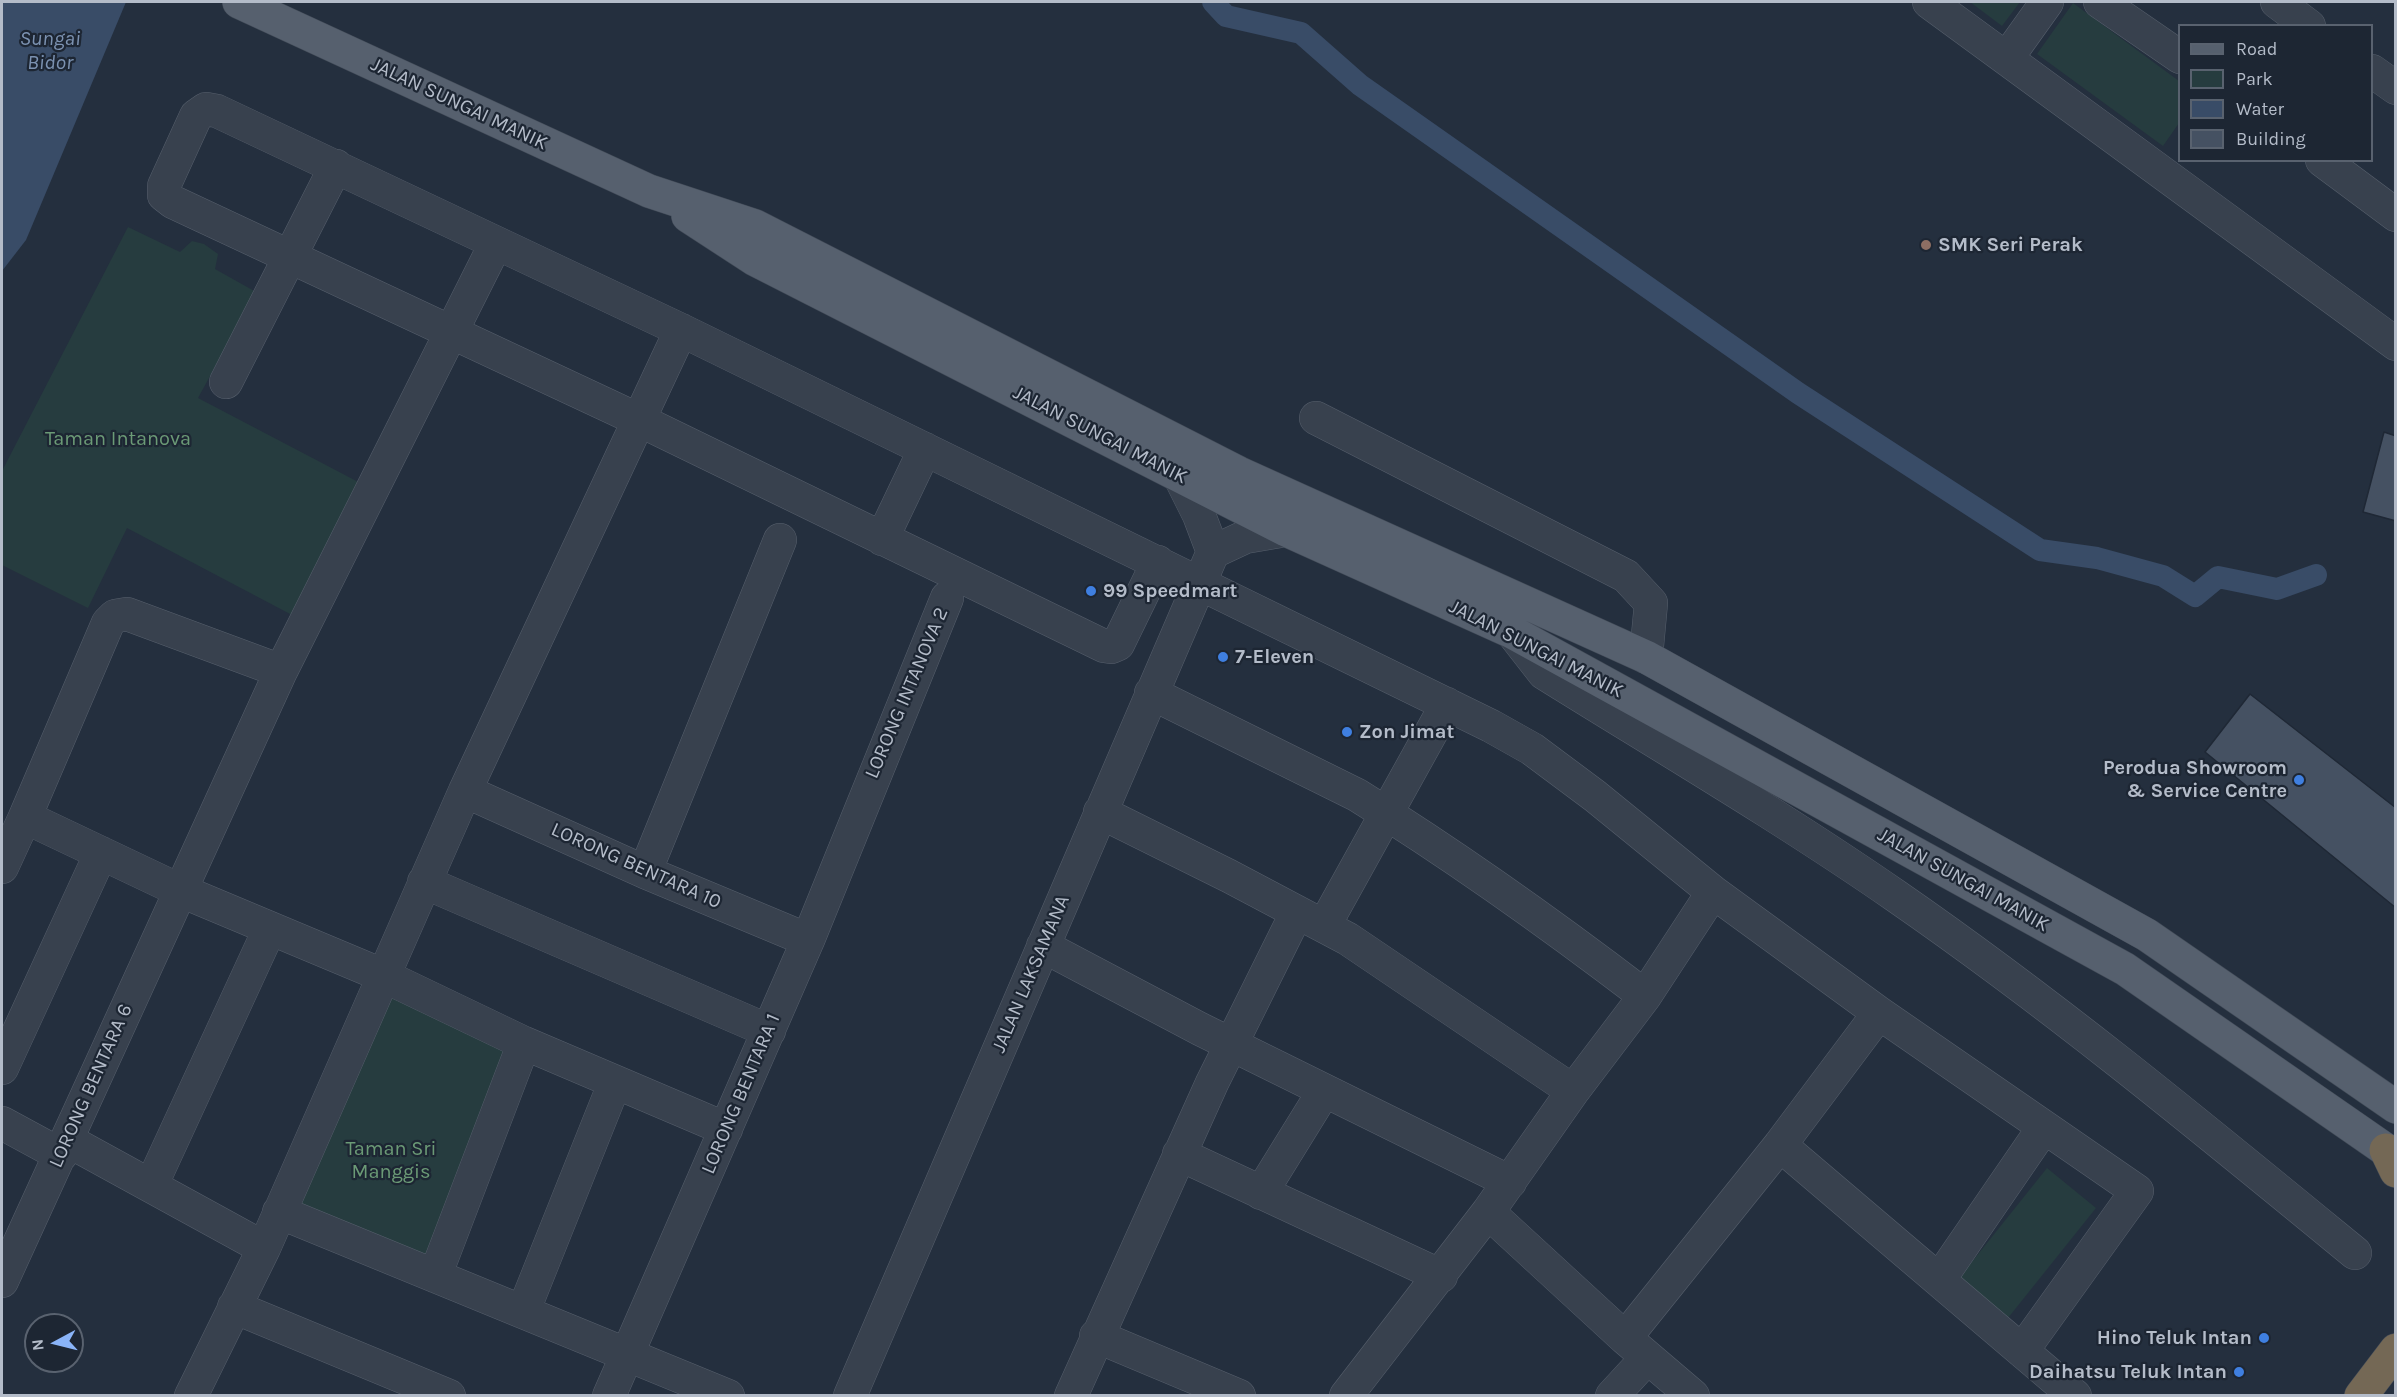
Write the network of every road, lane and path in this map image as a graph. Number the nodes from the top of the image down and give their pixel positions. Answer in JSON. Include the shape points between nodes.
{"nodes":[{"id":1,"x":239,"y":2,"type":"edge"},
{"id":2,"x":1929,"y":2,"type":"edge"},
{"id":3,"x":2047,"y":2,"type":"edge"},
{"id":4,"x":2100,"y":2,"type":"edge"},
{"id":5,"x":2178,"y":56,"type":"edge"},
{"id":6,"x":2007,"y":58,"type":"junction"},
{"id":7,"x":2373,"y":72,"type":"edge"},
{"id":8,"x":2396,"y":88,"type":"edge"},
{"id":9,"x":2325,"y":162,"type":"edge"},
{"id":10,"x":336,"y":166,"type":"junction"},
{"id":11,"x":2173,"y":166,"type":"edge"},
{"id":12,"x":649,"y":191,"type":"junction"},
{"id":13,"x":2396,"y":215,"type":"edge"},
{"id":14,"x":496,"y":243,"type":"junction"},
{"id":15,"x":290,"y":258,"type":"junction"},
{"id":16,"x":681,"y":330,"type":"junction"},
{"id":17,"x":452,"y":332,"type":"junction"},
{"id":18,"x":2396,"y":344,"type":"edge"},
{"id":19,"x":226,"y":382,"type":"dead end"},
{"id":20,"x":1316,"y":417,"type":"dead end"},
{"id":21,"x":639,"y":420,"type":"junction"},
{"id":22,"x":925,"y":449,"type":"junction"},
{"id":23,"x":1178,"y":473,"type":"junction"},
{"id":24,"x":1286,"y":531,"type":"junction"},
{"id":25,"x":882,"y":539,"type":"junction"},
{"id":26,"x":780,"y":540,"type":"dead end"},
{"id":27,"x":1213,"y":552,"type":"junction"},
{"id":28,"x":1158,"y":562,"type":"junction"},
{"id":29,"x":1198,"y":582,"type":"junction"},
{"id":30,"x":947,"y":598,"type":"dead end"},
{"id":31,"x":1512,"y":632,"type":"junction"},
{"id":32,"x":1646,"y":657,"type":"junction"},
{"id":33,"x":281,"y":671,"type":"junction"},
{"id":34,"x":1151,"y":693,"type":"junction"},
{"id":35,"x":1447,"y":704,"type":"junction"},
{"id":36,"x":867,"y":789,"type":"joint"},
{"id":37,"x":465,"y":790,"type":"junction"},
{"id":38,"x":1100,"y":812,"type":"junction"},
{"id":39,"x":1386,"y":813,"type":"junction"},
{"id":40,"x":25,"y":817,"type":"junction"},
{"id":41,"x":101,"y":853,"type":"junction"},
{"id":42,"x":2,"y":867,"type":"edge"},
{"id":43,"x":645,"y":872,"type":"junction"},
{"id":44,"x":424,"y":882,"type":"junction"},
{"id":45,"x":179,"y":890,"type":"junction"},
{"id":46,"x":1713,"y":892,"type":"junction"},
{"id":47,"x":1310,"y":919,"type":"junction"},
{"id":48,"x":270,"y":928,"type":"junction"},
{"id":49,"x":808,"y":940,"type":"junction"},
{"id":50,"x":1043,"y":946,"type":"junction"},
{"id":51,"x":382,"y":975,"type":"junction"},
{"id":52,"x":1645,"y":996,"type":"junction"},
{"id":53,"x":1879,"y":1013,"type":"junction"},
{"id":54,"x":769,"y":1031,"type":"junction"},
{"id":55,"x":524,"y":1043,"type":"junction"},
{"id":56,"x":1232,"y":1044,"type":"junction"},
{"id":57,"x":2,"y":1068,"type":"edge"},
{"id":58,"x":615,"y":1082,"type":"junction"},
{"id":59,"x":1324,"y":1090,"type":"junction"},
{"id":60,"x":1573,"y":1091,"type":"junction"},
{"id":61,"x":2396,"y":1107,"type":"edge"},
{"id":62,"x":2,"y":1123,"type":"edge"},
{"id":63,"x":2044,"y":1127,"type":"junction"},
{"id":64,"x":726,"y":1129,"type":"junction"},
{"id":65,"x":1780,"y":1145,"type":"junction"},
{"id":66,"x":64,"y":1148,"type":"junction"},
{"id":67,"x":1179,"y":1154,"type":"junction"},
{"id":68,"x":2392,"y":1159,"type":"edge"},
{"id":69,"x":1510,"y":1182,"type":"junction"},
{"id":70,"x":151,"y":1186,"type":"junction"},
{"id":71,"x":1261,"y":1193,"type":"junction"},
{"id":72,"x":279,"y":1212,"type":"junction"},
{"id":73,"x":1488,"y":1212,"type":"junction"},
{"id":74,"x":264,"y":1248,"type":"junction"},
{"id":75,"x":2355,"y":1253,"type":"dead end"},
{"id":76,"x":435,"y":1276,"type":"junction"},
{"id":77,"x":1441,"y":1276,"type":"junction"},
{"id":78,"x":1939,"y":1280,"type":"junction"},
{"id":79,"x":2,"y":1281,"type":"edge"},
{"id":80,"x":234,"y":1307,"type":"junction"},
{"id":81,"x":523,"y":1312,"type":"junction"},
{"id":82,"x":1096,"y":1336,"type":"junction"},
{"id":83,"x":1636,"y":1348,"type":"junction"},
{"id":84,"x":2396,"y":1350,"type":"edge"},
{"id":85,"x":2022,"y":1351,"type":"junction"},
{"id":86,"x":627,"y":1355,"type":"junction"},
{"id":87,"x":191,"y":1395,"type":"edge"},
{"id":88,"x":449,"y":1395,"type":"edge"},
{"id":89,"x":609,"y":1395,"type":"edge"},
{"id":90,"x":728,"y":1395,"type":"edge"},
{"id":91,"x":850,"y":1395,"type":"edge"},
{"id":92,"x":1071,"y":1395,"type":"edge"},
{"id":93,"x":1239,"y":1395,"type":"edge"},
{"id":94,"x":1346,"y":1395,"type":"edge"},
{"id":95,"x":1612,"y":1395,"type":"edge"},
{"id":96,"x":1693,"y":1395,"type":"edge"},
{"id":97,"x":2075,"y":1395,"type":"edge"},
{"id":98,"x":2361,"y":1395,"type":"edge"}],
"edges":[{"from":1,"to":12,"type":"main road","name":"JALAN SUNGAI MANIK"},
{"from":2,"to":6,"type":"street"},
{"from":3,"to":6,"type":"street"},
{"from":4,"to":5,"type":"street"},
{"from":6,"to":11,"type":"street"},
{"from":7,"to":8,"type":"street"},
{"from":9,"to":13,"type":"street"},
{"from":10,"to":14,"type":"street"},
{"from":10,"to":15,"type":"street"},
{"from":10,"to":15,"type":"street","via":[[217,111],[206,109],[196,116],[164,186],[164,195]]},
{"from":11,"to":18,"type":"street"},
{"from":12,"to":23,"type":"main road","name":"JALAN SUNGAI MANIK","via":[[754,259]]},
{"from":12,"to":32,"type":"main road","name":"JALAN SUNGAI MANIK","via":[[755,226],[1239,473]]},
{"from":14,"to":16,"type":"street"},
{"from":14,"to":17,"type":"street","name":"LORONG BENTARA 6"},
{"from":15,"to":17,"type":"street"},
{"from":15,"to":19,"type":"street"},
{"from":16,"to":21,"type":"street"},
{"from":16,"to":22,"type":"street"},
{"from":17,"to":21,"type":"street"},
{"from":17,"to":33,"type":"street","name":"LORONG BENTARA 6"},
{"from":20,"to":32,"type":"street","via":[[1626,576],[1651,603]]},
{"from":21,"to":25,"type":"street"},
{"from":21,"to":37,"type":"street"},
{"from":22,"to":25,"type":"street"},
{"from":22,"to":28,"type":"street"},
{"from":23,"to":24,"type":"main road","name":"JALAN SUNGAI MANIK"},
{"from":23,"to":27,"type":"street"},
{"from":24,"to":27,"type":"street","via":[[1245,537]]},
{"from":24,"to":31,"type":"main road","name":"JALAN SUNGAI MANIK"},
{"from":25,"to":28,"type":"street","via":[[1111,647],[1118,644]]},
{"from":26,"to":43,"type":"street"},
{"from":27,"to":29,"type":"street","name":"JALAN LAKSAMANA"},
{"from":28,"to":29,"type":"street"},
{"from":29,"to":34,"type":"street","name":"JALAN LAKSAMANA"},
{"from":29,"to":35,"type":"street"},
{"from":30,"to":36,"type":"street","name":"LORONG INTANOVA 2"},
{"from":31,"to":68,"type":"main road","name":"JALAN SUNGAI MANIK","via":[[2125,969]]},
{"from":31,"to":75,"type":"street","via":[[1544,673],[1895,896],[1950,936],[2162,1095]]},
{"from":32,"to":61,"type":"main road","name":"JALAN SUNGAI MANIK","via":[[2147,935]]},
{"from":33,"to":40,"type":"street","via":[[127,614],[116,616],[108,623]]},
{"from":33,"to":45,"type":"street","name":"LORONG BENTARA 6"},
{"from":34,"to":38,"type":"street","name":"JALAN LAKSAMANA"},
{"from":34,"to":39,"type":"street"},
{"from":35,"to":39,"type":"street"},
{"from":35,"to":46,"type":"street","via":[[1532,749]]},
{"from":36,"to":49,"type":"street","name":"LORONG BENTARA 1"},
{"from":37,"to":43,"type":"street","name":"LORONG BENTARA 10"},
{"from":37,"to":44,"type":"street"},
{"from":38,"to":47,"type":"street"},
{"from":38,"to":50,"type":"street","name":"JALAN LAKSAMANA"},
{"from":39,"to":47,"type":"street"},
{"from":39,"to":52,"type":"street","via":[[1515,897]]},
{"from":40,"to":41,"type":"street"},
{"from":40,"to":42,"type":"street"},
{"from":41,"to":45,"type":"street"},
{"from":41,"to":57,"type":"street"},
{"from":43,"to":49,"type":"street","name":"LORONG BENTARA 10"},
{"from":44,"to":51,"type":"street"},
{"from":44,"to":54,"type":"street"},
{"from":45,"to":48,"type":"street"},
{"from":45,"to":66,"type":"street","name":"LORONG BENTARA 6"},
{"from":46,"to":52,"type":"street"},
{"from":46,"to":53,"type":"street"},
{"from":47,"to":56,"type":"street"},
{"from":47,"to":60,"type":"street","via":[[1394,968]]},
{"from":48,"to":51,"type":"street"},
{"from":48,"to":70,"type":"street"},
{"from":49,"to":54,"type":"street","name":"LORONG BENTARA 1"},
{"from":50,"to":56,"type":"street"},
{"from":50,"to":91,"type":"street","name":"JALAN LAKSAMANA"},
{"from":51,"to":55,"type":"street"},
{"from":51,"to":72,"type":"street"},
{"from":52,"to":60,"type":"street"},
{"from":53,"to":63,"type":"street"},
{"from":53,"to":65,"type":"street"},
{"from":54,"to":64,"type":"street","name":"LORONG BENTARA 1"},
{"from":55,"to":58,"type":"street"},
{"from":55,"to":76,"type":"street"},
{"from":56,"to":59,"type":"street"},
{"from":56,"to":67,"type":"street"},
{"from":58,"to":64,"type":"street"},
{"from":58,"to":81,"type":"street"},
{"from":59,"to":69,"type":"street"},
{"from":59,"to":71,"type":"street"},
{"from":60,"to":69,"type":"street"},
{"from":62,"to":66,"type":"street"},
{"from":63,"to":78,"type":"street"},
{"from":63,"to":85,"type":"street","via":[[2137,1191]]},
{"from":64,"to":86,"type":"street","name":"LORONG BENTARA 1"},
{"from":65,"to":78,"type":"street"},
{"from":65,"to":83,"type":"street"},
{"from":66,"to":70,"type":"street"},
{"from":66,"to":79,"type":"street","name":"LORONG BENTARA 6"},
{"from":67,"to":71,"type":"street"},
{"from":67,"to":82,"type":"street"},
{"from":69,"to":73,"type":"street"},
{"from":70,"to":74,"type":"street"},
{"from":71,"to":77,"type":"street"},
{"from":72,"to":74,"type":"street"},
{"from":72,"to":76,"type":"street"},
{"from":73,"to":77,"type":"street"},
{"from":73,"to":83,"type":"street"},
{"from":74,"to":80,"type":"street"},
{"from":76,"to":81,"type":"street"},
{"from":77,"to":94,"type":"street"},
{"from":78,"to":85,"type":"street"},
{"from":80,"to":87,"type":"street"},
{"from":80,"to":88,"type":"street"},
{"from":81,"to":86,"type":"street"},
{"from":82,"to":92,"type":"street"},
{"from":82,"to":93,"type":"street"},
{"from":83,"to":95,"type":"street"},
{"from":83,"to":96,"type":"street"},
{"from":84,"to":98,"type":"highway"},
{"from":85,"to":97,"type":"street"},
{"from":86,"to":89,"type":"street","name":"LORONG BENTARA 1"},
{"from":86,"to":90,"type":"street"}]}
